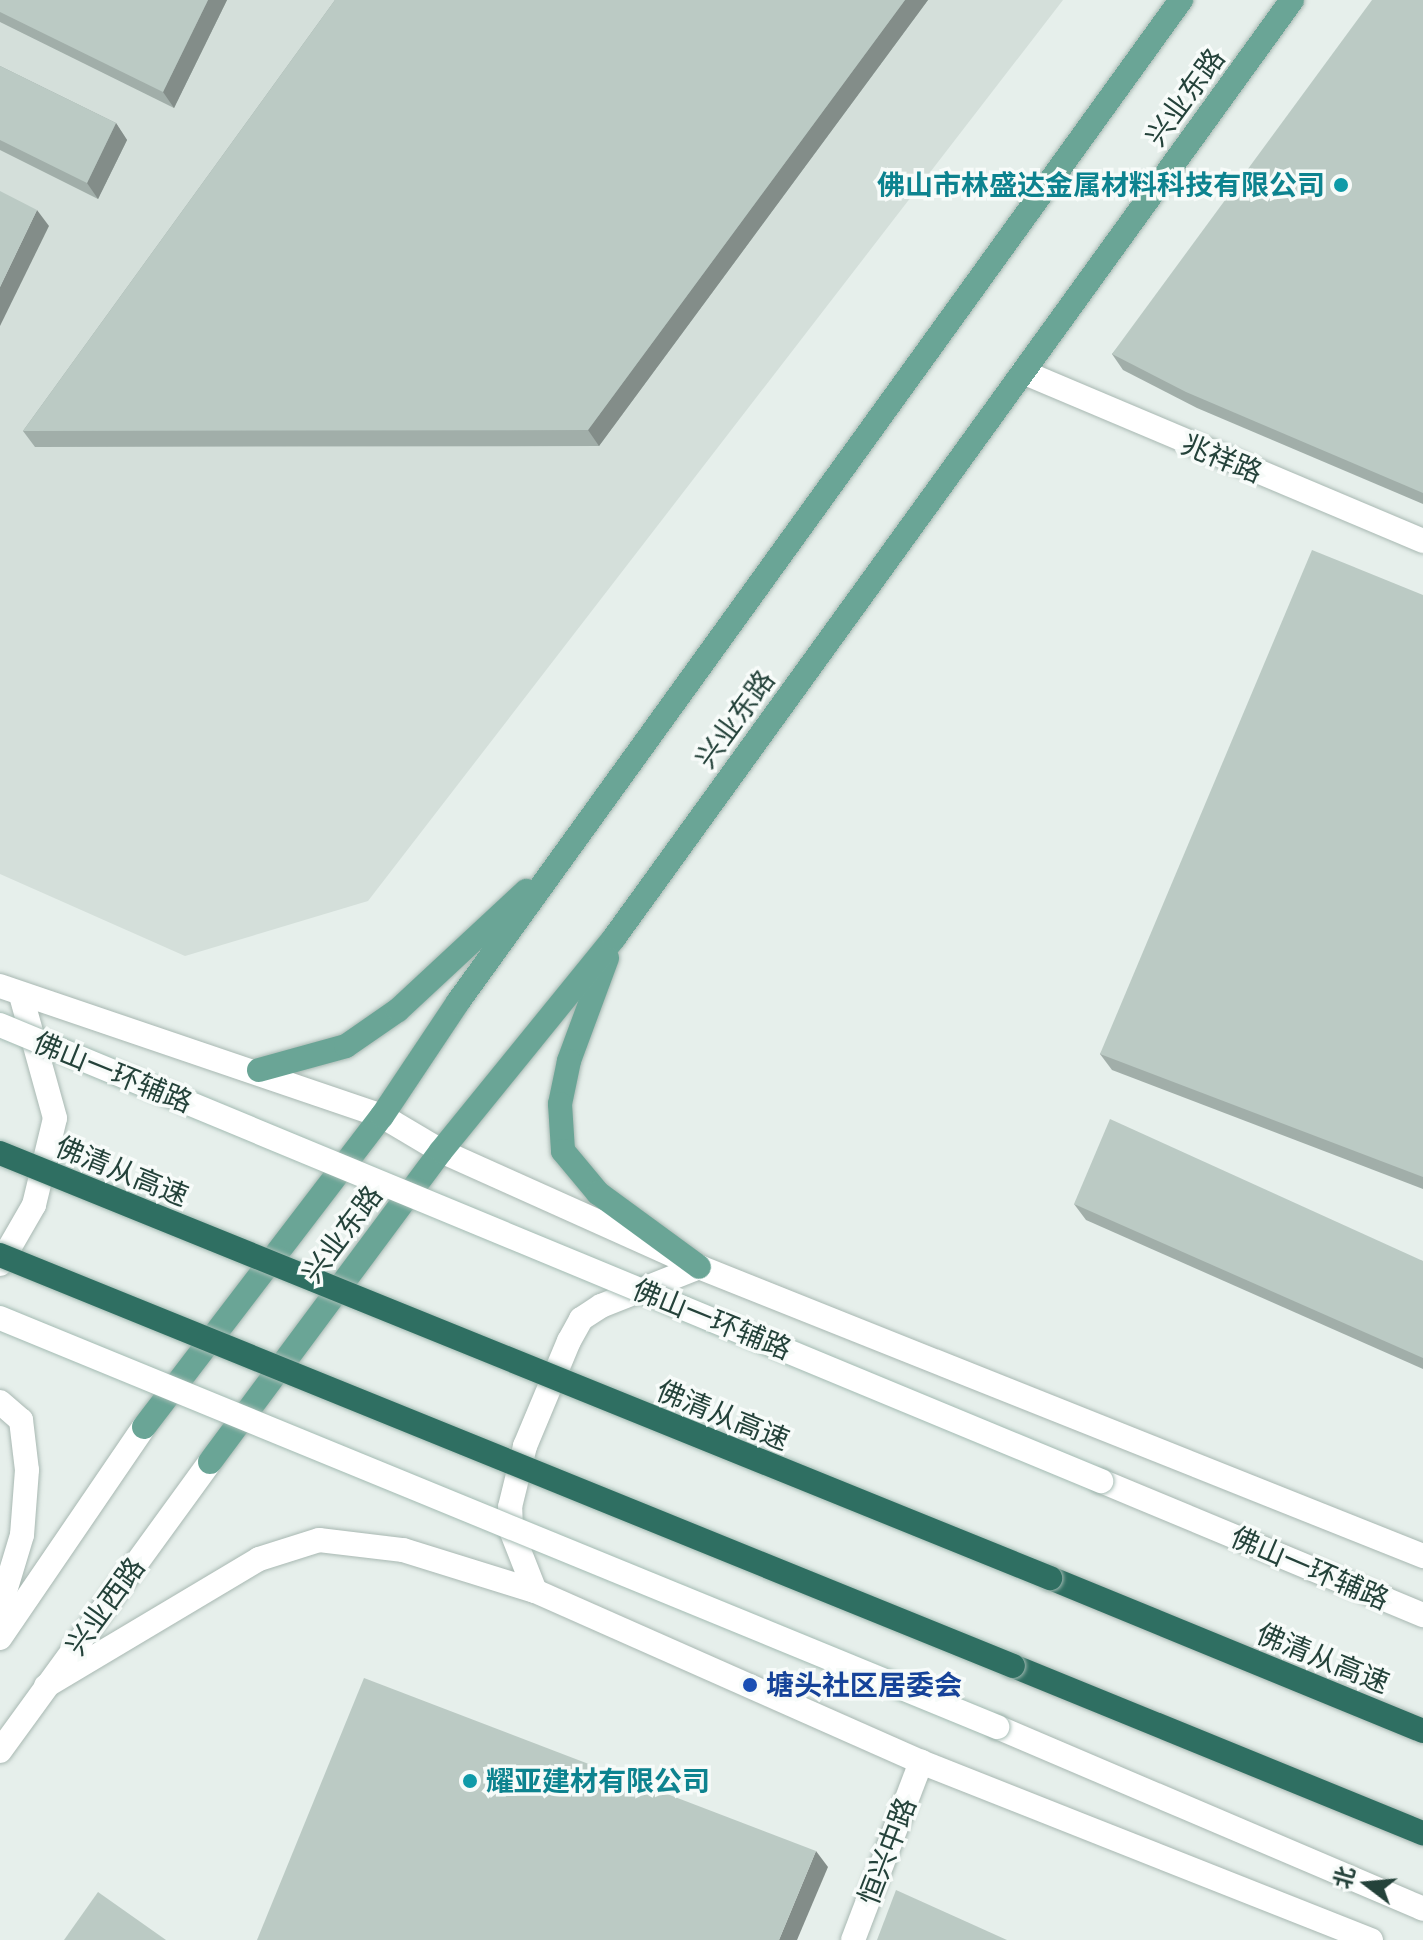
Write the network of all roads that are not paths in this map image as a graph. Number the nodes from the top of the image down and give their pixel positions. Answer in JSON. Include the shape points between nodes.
{"nodes":[{"id":1,"x":1181,"y":0,"type":"edge"},
{"id":2,"x":1292,"y":0,"type":"edge"},
{"id":3,"x":1023,"y":372,"type":"junction"},
{"id":4,"x":1423,"y":541,"type":"edge"},
{"id":5,"x":569,"y":851,"type":"junction"},
{"id":6,"x":614,"y":938,"type":"junction"},
{"id":7,"x":11,"y":990,"type":"edge"},
{"id":8,"x":0,"y":1025,"type":"edge"},
{"id":9,"x":259,"y":1070,"type":"junction"},
{"id":10,"x":382,"y":1116,"type":"junction"},
{"id":11,"x":441,"y":1151,"type":"junction"},
{"id":12,"x":0,"y":1153,"type":"edge"},
{"id":13,"x":0,"y":1255,"type":"edge"},
{"id":14,"x":0,"y":1264,"type":"edge"},
{"id":15,"x":699,"y":1267,"type":"junction"},
{"id":16,"x":0,"y":1318,"type":"edge"},
{"id":17,"x":0,"y":1402,"type":"edge"},
{"id":18,"x":210,"y":1462,"type":"joint"},
{"id":19,"x":1423,"y":1556,"type":"edge"},
{"id":20,"x":535,"y":1591,"type":"junction"},
{"id":21,"x":0,"y":1608,"type":"edge"},
{"id":22,"x":1423,"y":1615,"type":"edge"},
{"id":23,"x":0,"y":1638,"type":"edge"},
{"id":24,"x":46,"y":1686,"type":"junction"},
{"id":25,"x":1423,"y":1731,"type":"edge"},
{"id":26,"x":0,"y":1751,"type":"edge"},
{"id":27,"x":921,"y":1762,"type":"junction"},
{"id":28,"x":1423,"y":1833,"type":"edge"},
{"id":29,"x":1423,"y":1909,"type":"edge"},
{"id":30,"x":853,"y":1940,"type":"edge"},
{"id":31,"x":1371,"y":1940,"type":"edge"}],
"edges":[{"from":1,"to":5,"type":"main road","name":"兴业东路"},
{"from":2,"to":3,"type":"main road","name":"兴业东路"},
{"from":3,"to":4,"type":"main road","name":"兆祥路"},
{"from":3,"to":6,"type":"main road","name":"兴业东路"},
{"from":5,"to":9,"type":"main road","via":[[398,1010],[346,1046]]},
{"from":5,"to":10,"type":"main road","name":"兴业东路"},
{"from":6,"to":11,"type":"main road","name":"兴业东路"},
{"from":6,"to":15,"type":"main road","via":[[569,1061],[560,1104],[563,1151],[598,1193]]},
{"from":7,"to":9,"type":"main road","name":"佛山一环辅路"},
{"from":7,"to":14,"type":"main road","via":[[55,1118],[34,1205]]},
{"from":8,"to":22,"type":"main road","name":"佛山一环辅路","bridge":true},
{"from":9,"to":10,"type":"main road","name":"佛山一环辅路"},
{"from":10,"to":11,"type":"main road","name":"佛山一环辅路"},
{"from":10,"to":23,"type":"main road","name":"兴业东路","via":[[144,1427]]},
{"from":11,"to":15,"type":"main road","name":"佛山一环辅路"},
{"from":11,"to":18,"type":"main road","name":"兴业东路"},
{"from":12,"to":25,"type":"highway","name":"佛清从高速","bridge":true},
{"from":13,"to":28,"type":"highway","bridge":true},
{"from":15,"to":19,"type":"main road","name":"佛山一环辅路"},
{"from":15,"to":20,"type":"main road","via":[[601,1306],[581,1319],[569,1341],[525,1446],[510,1507],[511,1530]]},
{"from":16,"to":29,"type":"main road","bridge":true,"via":[[997,1727]]},
{"from":17,"to":21,"type":"main road","via":[[21,1420],[27,1470],[22,1535]]},
{"from":18,"to":24,"type":"main road","name":"兴业西路"},
{"from":20,"to":24,"type":"main road","via":[[403,1550],[319,1540],[259,1559]]},
{"from":20,"to":27,"type":"main road"},
{"from":24,"to":26,"type":"main road","name":"兴业西路"},
{"from":27,"to":30,"type":"main road","name":"恒兴中路"},
{"from":27,"to":31,"type":"main road"}]}
